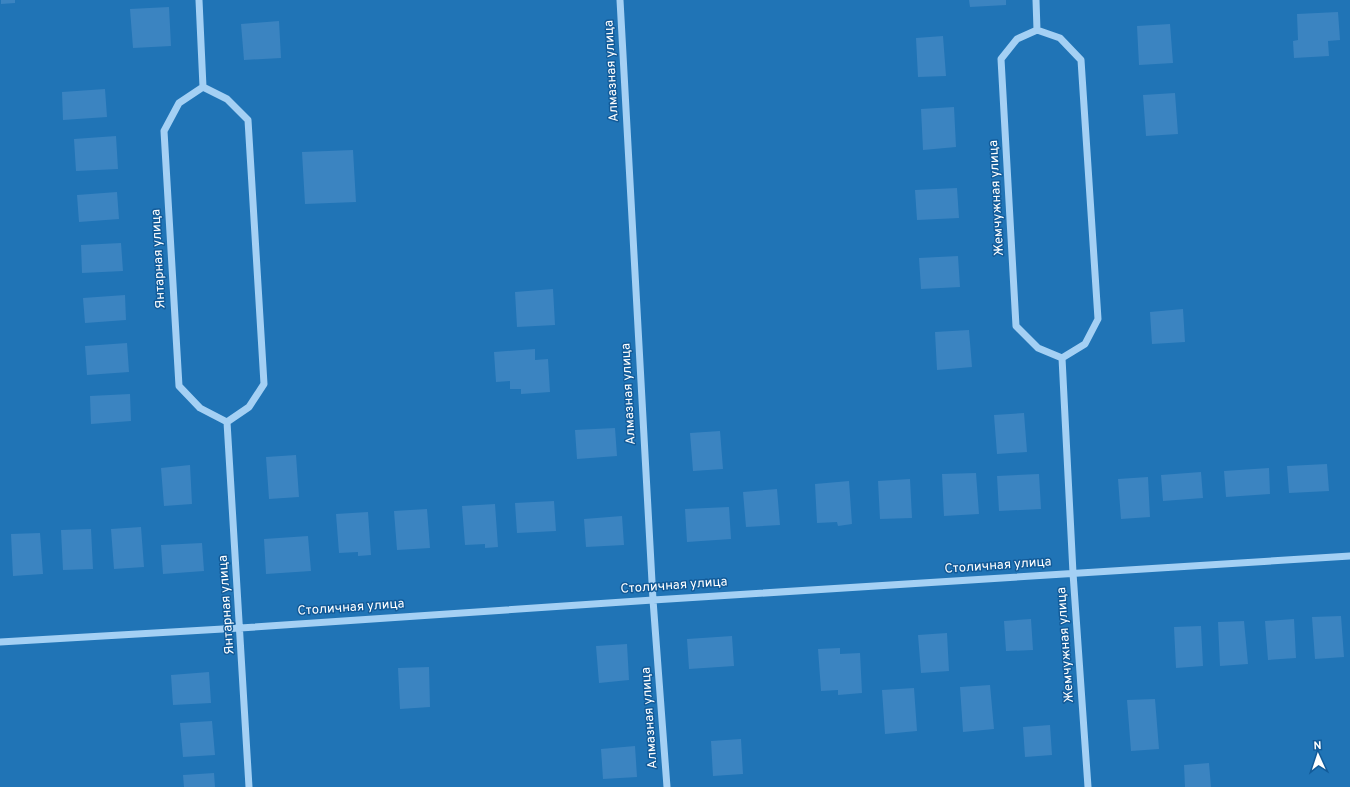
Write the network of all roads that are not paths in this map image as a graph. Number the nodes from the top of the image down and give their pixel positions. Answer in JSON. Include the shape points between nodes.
{"nodes":[{"id":1,"x":199,"y":0,"type":"edge"},
{"id":2,"x":620,"y":0,"type":"edge"},
{"id":3,"x":1036,"y":0,"type":"edge"},
{"id":4,"x":1037,"y":30,"type":"junction"},
{"id":5,"x":203,"y":87,"type":"junction"},
{"id":6,"x":1062,"y":358,"type":"junction"},
{"id":7,"x":227,"y":422,"type":"junction"},
{"id":8,"x":1350,"y":556,"type":"edge"},
{"id":9,"x":1073,"y":573,"type":"junction"},
{"id":10,"x":653,"y":600,"type":"junction"},
{"id":11,"x":240,"y":628,"type":"junction"},
{"id":12,"x":0,"y":642,"type":"edge"},
{"id":13,"x":249,"y":787,"type":"edge"},
{"id":14,"x":667,"y":787,"type":"edge"},
{"id":15,"x":1088,"y":787,"type":"edge"}],
"edges":[{"from":1,"to":5,"type":"street"},
{"from":2,"to":10,"type":"street","name":"Алмазная улица"},
{"from":3,"to":4,"type":"street"},
{"from":4,"to":6,"type":"street","via":[[1060,38],[1080,60],[1081,68],[1098,319],[1085,344]]},
{"from":4,"to":6,"type":"street","name":"Жемчужная улица","via":[[1017,39],[1001,59],[1016,326],[1038,348]]},
{"from":5,"to":7,"type":"street","via":[[227,99],[248,120],[264,384],[249,407]]},
{"from":5,"to":7,"type":"street","name":"Янтарная улица","via":[[179,103],[164,131],[179,386],[200,408]]},
{"from":6,"to":9,"type":"street","name":"Жемчужная улица"},
{"from":7,"to":11,"type":"street","name":"Янтарная улица"},
{"from":8,"to":9,"type":"street","name":"Столичная улица"},
{"from":9,"to":10,"type":"street","name":"Столичная улица"},
{"from":9,"to":15,"type":"street","name":"Жемчужная улица"},
{"from":10,"to":11,"type":"street","name":"Столичная улица"},
{"from":10,"to":14,"type":"street","name":"Алмазная улица"},
{"from":11,"to":12,"type":"street","name":"Столичная улица"},
{"from":11,"to":13,"type":"street","name":"Янтарная улица"}]}
